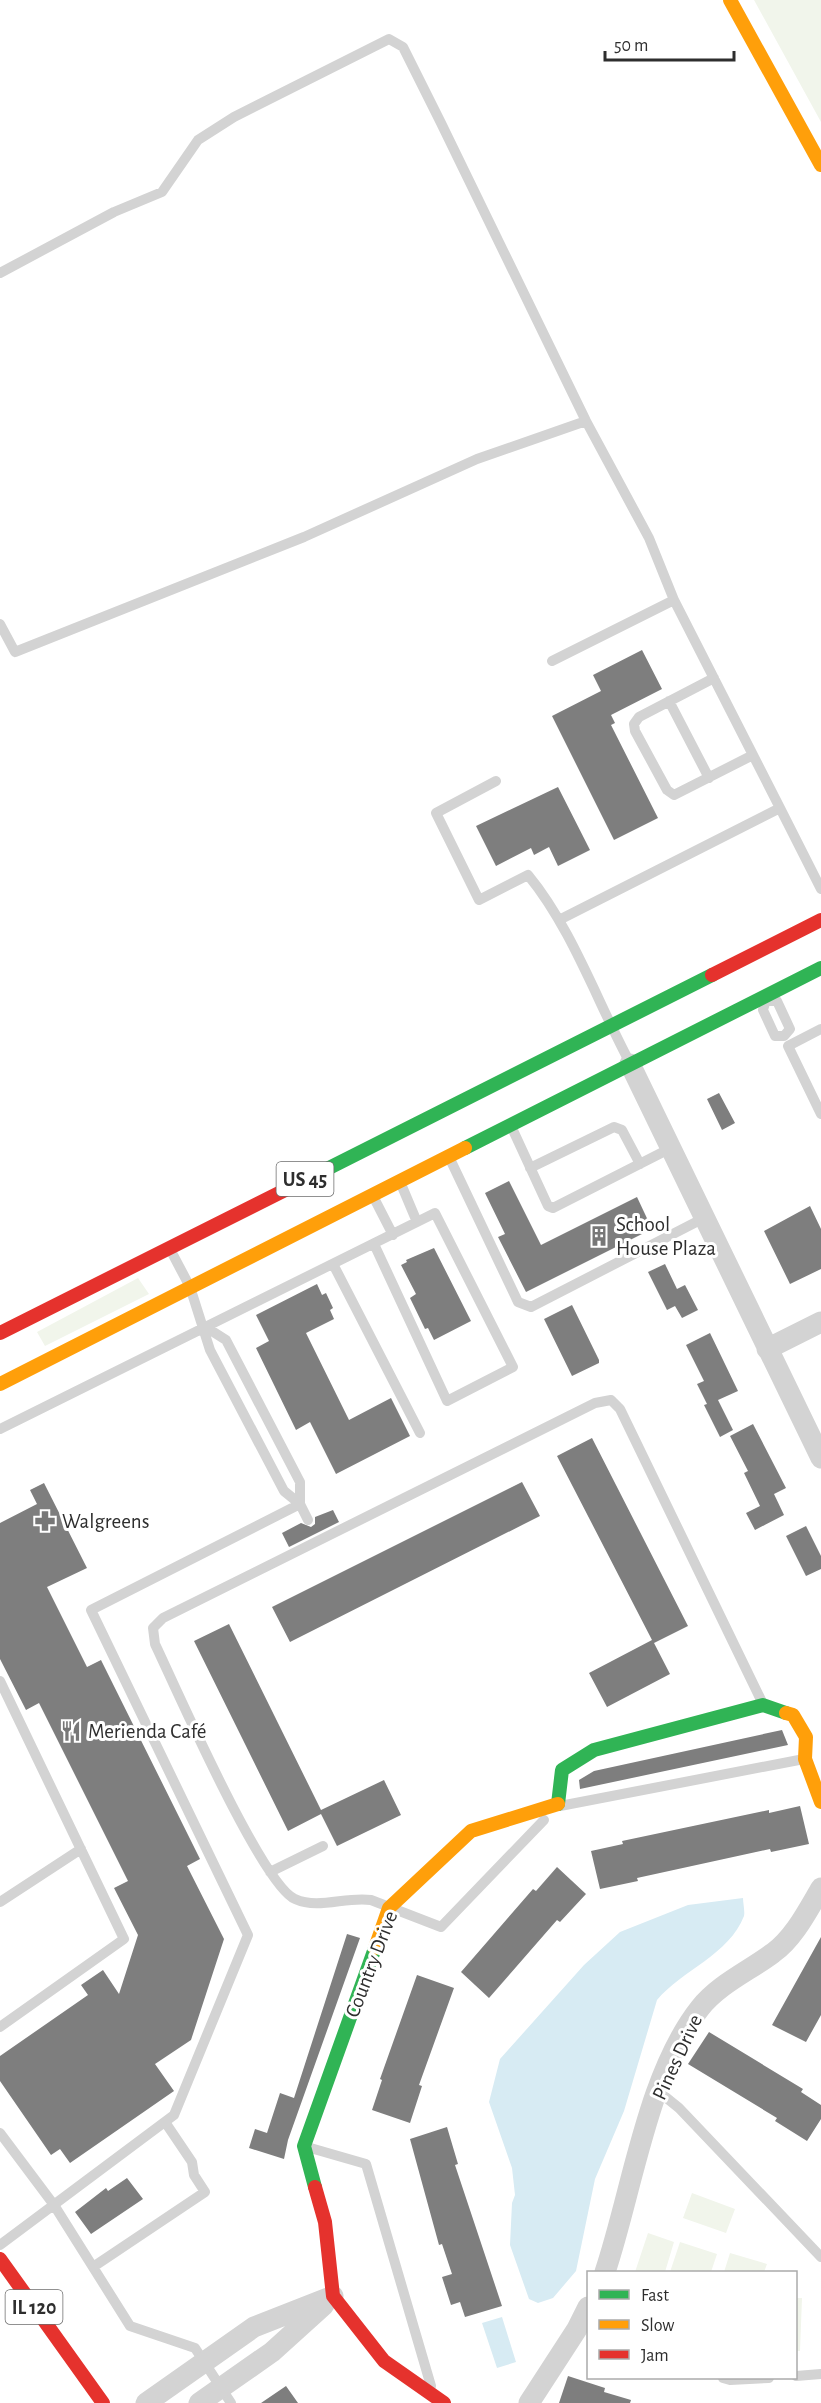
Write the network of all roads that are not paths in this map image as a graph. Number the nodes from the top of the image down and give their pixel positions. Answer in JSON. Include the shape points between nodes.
{"nodes":[{"id":1,"x":730,"y":0,"type":"edge"},
{"id":2,"x":821,"y":165,"type":"edge"},
{"id":3,"x":0,"y":273,"type":"edge"},
{"id":4,"x":586,"y":421,"type":"junction"},
{"id":5,"x":674,"y":600,"type":"junction"},
{"id":6,"x":0,"y":624,"type":"edge"},
{"id":7,"x":552,"y":661,"type":"dead end"},
{"id":8,"x":714,"y":678,"type":"junction"},
{"id":9,"x":669,"y":701,"type":"junction"},
{"id":10,"x":753,"y":755,"type":"junction"},
{"id":11,"x":709,"y":778,"type":"junction"},
{"id":12,"x":496,"y":781,"type":"dead end"},
{"id":13,"x":780,"y":808,"type":"junction"},
{"id":14,"x":821,"y":889,"type":"edge"},
{"id":15,"x":559,"y":920,"type":"junction"},
{"id":16,"x":821,"y":920,"type":"edge"},
{"id":17,"x":821,"y":968,"type":"edge"},
{"id":18,"x":764,"y":999,"type":"junction"},
{"id":19,"x":610,"y":1026,"type":"junction"},
{"id":20,"x":821,"y":1029,"type":"edge"},
{"id":21,"x":786,"y":1041,"type":"junction"},
{"id":22,"x":630,"y":1064,"type":"junction"},
{"id":23,"x":821,"y":1114,"type":"edge"},
{"id":24,"x":510,"y":1125,"type":"junction"},
{"id":25,"x":671,"y":1148,"type":"junction"},
{"id":26,"x":449,"y":1156,"type":"junction"},
{"id":27,"x":640,"y":1164,"type":"junction"},
{"id":28,"x":531,"y":1168,"type":"junction"},
{"id":29,"x":400,"y":1181,"type":"junction"},
{"id":30,"x":372,"y":1195,"type":"junction"},
{"id":31,"x":704,"y":1218,"type":"junction"},
{"id":32,"x":417,"y":1222,"type":"junction"},
{"id":33,"x":393,"y":1235,"type":"junction"},
{"id":34,"x":374,"y":1244,"type":"junction"},
{"id":35,"x":169,"y":1248,"type":"junction"},
{"id":36,"x":333,"y":1264,"type":"junction"},
{"id":37,"x":190,"y":1287,"type":"junction"},
{"id":38,"x":821,"y":1322,"type":"edge"},
{"id":39,"x":204,"y":1326,"type":"junction"},
{"id":40,"x":0,"y":1333,"type":"edge"},
{"id":41,"x":767,"y":1349,"type":"junction"},
{"id":42,"x":0,"y":1384,"type":"edge"},
{"id":43,"x":266,"y":1418,"type":"junction"},
{"id":44,"x":250,"y":1426,"type":"junction"},
{"id":45,"x":0,"y":1429,"type":"edge"},
{"id":46,"x":420,"y":1433,"type":"dead end"},
{"id":47,"x":821,"y":1458,"type":"edge"},
{"id":48,"x":300,"y":1504,"type":"junction"},
{"id":49,"x":308,"y":1520,"type":"dead end"},
{"id":50,"x":0,"y":1681,"type":"edge"},
{"id":51,"x":763,"y":1705,"type":"junction"},
{"id":52,"x":805,"y":1759,"type":"junction"},
{"id":53,"x":821,"y":1802,"type":"edge"},
{"id":54,"x":558,"y":1806,"type":"junction"},
{"id":55,"x":323,"y":1846,"type":"dead end"},
{"id":56,"x":81,"y":1850,"type":"junction"},
{"id":57,"x":270,"y":1872,"type":"junction"},
{"id":58,"x":821,"y":1888,"type":"edge"},
{"id":59,"x":0,"y":1902,"type":"edge"},
{"id":60,"x":389,"y":1908,"type":"junction"},
{"id":61,"x":0,"y":2027,"type":"edge"},
{"id":62,"x":658,"y":2091,"type":"junction"},
{"id":63,"x":165,"y":2122,"type":"junction"},
{"id":64,"x":0,"y":2133,"type":"edge"},
{"id":65,"x":304,"y":2146,"type":"junction"},
{"id":66,"x":54,"y":2205,"type":"junction"},
{"id":67,"x":0,"y":2245,"type":"edge"},
{"id":68,"x":821,"y":2257,"type":"edge"},
{"id":69,"x":0,"y":2259,"type":"edge"},
{"id":70,"x":93,"y":2267,"type":"junction"},
{"id":71,"x":605,"y":2271,"type":"edge"},
{"id":72,"x":333,"y":2296,"type":"junction"},
{"id":73,"x":587,"y":2312,"type":"edge"},
{"id":74,"x":583,"y":2331,"type":"edge"},
{"id":75,"x":205,"y":2362,"type":"junction"},
{"id":76,"x":821,"y":2374,"type":"edge"},
{"id":77,"x":797,"y":2376,"type":"edge"},
{"id":78,"x":726,"y":2379,"type":"edge"},
{"id":79,"x":750,"y":2379,"type":"edge"},
{"id":80,"x":227,"y":2395,"type":"edge"},
{"id":81,"x":439,"y":2399,"type":"edge"},
{"id":82,"x":103,"y":2403,"type":"edge"},
{"id":83,"x":147,"y":2403,"type":"edge"},
{"id":84,"x":199,"y":2403,"type":"edge"},
{"id":85,"x":529,"y":2403,"type":"edge"}],
"edges":[{"from":1,"to":2,"type":"main road"},
{"from":3,"to":4,"type":"lane","via":[[114,212],[162,192],[198,140],[234,117],[389,39],[403,47]]},
{"from":4,"to":5,"type":"lane","via":[[649,538]]},
{"from":4,"to":6,"type":"lane","via":[[477,459],[304,537],[15,652]]},
{"from":5,"to":7,"type":"lane"},
{"from":5,"to":8,"type":"lane"},
{"from":8,"to":9,"type":"lane"},
{"from":8,"to":10,"type":"lane"},
{"from":9,"to":11,"type":"lane"},
{"from":9,"to":11,"type":"lane","via":[[639,717],[635,731],[667,790],[674,795]]},
{"from":10,"to":11,"type":"lane"},
{"from":10,"to":13,"type":"lane"},
{"from":12,"to":15,"type":"lane","via":[[436,813],[478,900],[528,874]]},
{"from":13,"to":14,"type":"lane"},
{"from":13,"to":15,"type":"lane"},
{"from":15,"to":19,"type":"lane"},
{"from":16,"to":19,"type":"main road","number":"US 45"},
{"from":17,"to":18,"type":"main road","number":"US 45"},
{"from":18,"to":21,"type":"lane","via":[[763,1010],[775,1036]]},
{"from":18,"to":21,"type":"lane","via":[[777,1002],[790,1029]]},
{"from":18,"to":22,"type":"main road","number":"US 45"},
{"from":19,"to":22,"type":"lane"},
{"from":19,"to":35,"type":"main road","number":"US 45"},
{"from":20,"to":21,"type":"lane"},
{"from":21,"to":23,"type":"lane"},
{"from":22,"to":24,"type":"main road","number":"US 45"},
{"from":22,"to":25,"type":"street"},
{"from":24,"to":26,"type":"main road","number":"US 45"},
{"from":24,"to":28,"type":"lane"},
{"from":25,"to":27,"type":"lane"},
{"from":25,"to":31,"type":"street"},
{"from":26,"to":29,"type":"main road","number":"US 45"},
{"from":26,"to":31,"type":"lane","via":[[518,1302],[531,1307]]},
{"from":27,"to":28,"type":"lane","via":[[622,1130],[614,1127]]},
{"from":27,"to":28,"type":"lane","via":[[552,1208]]},
{"from":29,"to":30,"type":"main road","number":"US 45"},
{"from":29,"to":32,"type":"lane"},
{"from":30,"to":33,"type":"lane"},
{"from":30,"to":37,"type":"main road","number":"US 45"},
{"from":31,"to":41,"type":"street"},
{"from":32,"to":33,"type":"lane"},
{"from":32,"to":34,"type":"lane","via":[[435,1213],[513,1367],[447,1401]]},
{"from":33,"to":34,"type":"lane"},
{"from":34,"to":36,"type":"lane"},
{"from":35,"to":37,"type":"lane"},
{"from":35,"to":40,"type":"main road","number":"US 45"},
{"from":36,"to":39,"type":"lane"},
{"from":36,"to":46,"type":"lane"},
{"from":37,"to":39,"type":"lane"},
{"from":37,"to":42,"type":"main road","number":"US 45"},
{"from":38,"to":41,"type":"street"},
{"from":39,"to":43,"type":"lane","via":[[226,1340]]},
{"from":39,"to":44,"type":"lane","via":[[210,1350]]},
{"from":39,"to":45,"type":"lane"},
{"from":41,"to":47,"type":"street"},
{"from":43,"to":44,"type":"lane"},
{"from":43,"to":48,"type":"lane","via":[[300,1482]]},
{"from":44,"to":48,"type":"lane","via":[[284,1491]]},
{"from":48,"to":49,"type":"lane"},
{"from":48,"to":63,"type":"lane","via":[[91,1610],[248,1935],[174,2115]]},
{"from":50,"to":56,"type":"lane"},
{"from":51,"to":52,"type":"main road","via":[[793,1715],[806,1737]]},
{"from":51,"to":54,"type":"main road","via":[[594,1750],[562,1770]]},
{"from":51,"to":57,"type":"lane","via":[[620,1409],[611,1400],[595,1403],[317,1537],[163,1617],[153,1628],[155,1644]]},
{"from":52,"to":53,"type":"main road"},
{"from":52,"to":54,"type":"lane"},
{"from":54,"to":60,"type":"main road","name":"Country Drive","via":[[471,1831]]},
{"from":54,"to":60,"type":"lane","via":[[441,1927]]},
{"from":55,"to":57,"type":"lane"},
{"from":56,"to":59,"type":"lane"},
{"from":56,"to":61,"type":"lane","via":[[124,1939]]},
{"from":57,"to":60,"type":"lane","via":[[294,1899],[313,1904],[359,1898]]},
{"from":58,"to":62,"type":"street","name":"Pines Drive","via":[[802,1920],[775,1952],[730,1980],[700,2007],[679,2042]]},
{"from":60,"to":65,"type":"main road","name":"Country Drive"},
{"from":62,"to":68,"type":"lane","via":[[679,2108]]},
{"from":62,"to":71,"type":"street","name":"Pines Drive"},
{"from":63,"to":66,"type":"lane"},
{"from":63,"to":70,"type":"lane","via":[[192,2162],[194,2175],[205,2192]]},
{"from":64,"to":66,"type":"lane"},
{"from":65,"to":72,"type":"main road","via":[[325,2222]]},
{"from":65,"to":81,"type":"lane","via":[[366,2164]]},
{"from":66,"to":67,"type":"lane"},
{"from":66,"to":70,"type":"lane"},
{"from":69,"to":82,"type":"main road","number":"IL 120"},
{"from":70,"to":75,"type":"lane","via":[[130,2326],[195,2348]]},
{"from":72,"to":75,"type":"street","via":[[254,2327]]},
{"from":72,"to":80,"type":"street"},
{"from":72,"to":81,"type":"main road","via":[[384,2361]]},
{"from":73,"to":74,"type":"street"},
{"from":74,"to":85,"type":"street"},
{"from":75,"to":80,"type":"lane"},
{"from":75,"to":83,"type":"street"},
{"from":76,"to":77,"type":"lane"},
{"from":78,"to":79,"type":"lane"},
{"from":80,"to":84,"type":"street"}]}
